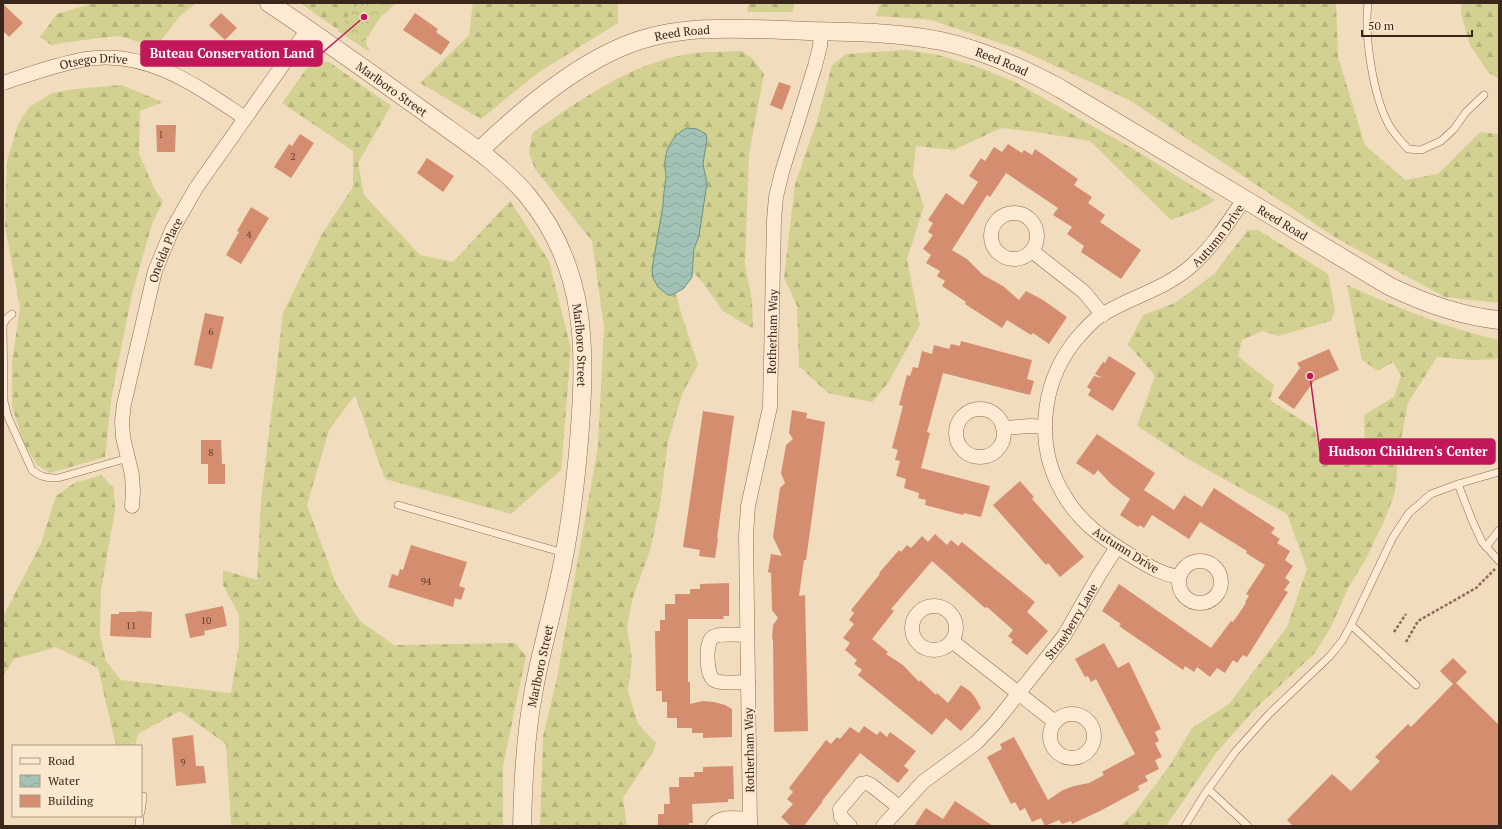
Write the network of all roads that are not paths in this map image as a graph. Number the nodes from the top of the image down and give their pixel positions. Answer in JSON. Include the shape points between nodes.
{"nodes":[{"id":1,"x":269,"y":3,"type":"edge"},
{"id":2,"x":1368,"y":3,"type":"edge"},
{"id":3,"x":308,"y":29,"type":"junction"},
{"id":4,"x":821,"y":31,"type":"junction"},
{"id":5,"x":3,"y":83,"type":"edge"},
{"id":6,"x":1484,"y":94,"type":"dead end"},
{"id":7,"x":245,"y":118,"type":"junction"},
{"id":8,"x":479,"y":151,"type":"junction"},
{"id":9,"x":1244,"y":199,"type":"junction"},
{"id":10,"x":1032,"y":251,"type":"dead end"},
{"id":11,"x":12,"y":314,"type":"dead end"},
{"id":12,"x":1103,"y":315,"type":"junction"},
{"id":13,"x":1499,"y":320,"type":"edge"},
{"id":14,"x":1045,"y":426,"type":"junction"},
{"id":15,"x":1003,"y":428,"type":"dead end"},
{"id":16,"x":128,"y":458,"type":"junction"},
{"id":17,"x":1499,"y":472,"type":"edge"},
{"id":18,"x":1458,"y":484,"type":"junction"},
{"id":19,"x":132,"y":506,"type":"dead end"},
{"id":20,"x":398,"y":506,"type":"dead end"},
{"id":21,"x":1499,"y":530,"type":"edge"},
{"id":22,"x":1117,"y":547,"type":"junction"},
{"id":23,"x":1486,"y":547,"type":"junction"},
{"id":24,"x":565,"y":553,"type":"junction"},
{"id":25,"x":1499,"y":561,"type":"edge"},
{"id":26,"x":1179,"y":578,"type":"dead end"},
{"id":27,"x":1351,"y":625,"type":"junction"},
{"id":28,"x":747,"y":635,"type":"junction"},
{"id":29,"x":952,"y":641,"type":"dead end"},
{"id":30,"x":748,"y":682,"type":"junction"},
{"id":31,"x":1416,"y":685,"type":"dead end"},
{"id":32,"x":1019,"y":693,"type":"junction"},
{"id":33,"x":1055,"y":722,"type":"dead end"},
{"id":34,"x":1208,"y":789,"type":"junction"},
{"id":35,"x":143,"y":796,"type":"dead end"},
{"id":36,"x":142,"y":804,"type":"edge"},
{"id":37,"x":899,"y":807,"type":"junction"},
{"id":38,"x":750,"y":822,"type":"edge"},
{"id":39,"x":522,"y":826,"type":"edge"},
{"id":40,"x":713,"y":826,"type":"edge"},
{"id":41,"x":850,"y":826,"type":"edge"},
{"id":42,"x":882,"y":826,"type":"edge"},
{"id":43,"x":1185,"y":826,"type":"edge"},
{"id":44,"x":1248,"y":826,"type":"edge"}],
"edges":[{"from":1,"to":3,"type":"street","name":"Marlboro Street"},
{"from":2,"to":6,"type":"lane","via":[[1369,52],[1380,100],[1389,126],[1408,149],[1421,150],[1441,141]]},
{"from":3,"to":7,"type":"street","name":"Oneida Place"},
{"from":3,"to":8,"type":"street","name":"Marlboro Street"},
{"from":4,"to":8,"type":"street","name":"Reed Road","via":[[701,29],[645,39],[606,54],[571,76],[522,112]]},
{"from":4,"to":9,"type":"street","name":"Reed Road","via":[[872,33],[942,41],[1022,68]]},
{"from":4,"to":28,"type":"street","name":"Rotherham Way","via":[[817,61],[782,172],[774,207],[771,400],[748,506]]},
{"from":5,"to":7,"type":"street","name":"Otsego Drive","via":[[86,59],[128,59],[147,63],[184,79]]},
{"from":7,"to":16,"type":"street","name":"Oneida Place","via":[[183,209],[155,271],[124,404],[123,437]]},
{"from":8,"to":24,"type":"street","name":"Marlboro Street","via":[[512,179],[539,211],[559,244],[573,280],[582,336],[582,387],[576,478]]},
{"from":9,"to":12,"type":"street","name":"Autumn Drive","via":[[1224,229],[1189,268],[1160,287]]},
{"from":9,"to":13,"type":"street","name":"Reed Road","via":[[1371,276],[1408,295],[1465,315]]},
{"from":10,"to":12,"type":"street","via":[[1084,292]]},
{"from":11,"to":16,"type":"lane","via":[[3,325],[4,401],[32,470],[39,476],[58,478]]},
{"from":12,"to":14,"type":"street","name":"Autumn Drive","via":[[1080,334],[1060,363],[1050,389]]},
{"from":14,"to":15,"type":"street"},
{"from":14,"to":22,"type":"street","name":"Autumn Drive","via":[[1050,464],[1063,495],[1083,522]]},
{"from":16,"to":19,"type":"street","name":"Oneida Place","via":[[132,475]]},
{"from":17,"to":18,"type":"lane"},
{"from":18,"to":23,"type":"lane"},
{"from":18,"to":27,"type":"lane","via":[[1431,494],[1409,513],[1393,537]]},
{"from":20,"to":24,"type":"lane"},
{"from":21,"to":23,"type":"lane"},
{"from":22,"to":26,"type":"street","name":"Autumn Drive","via":[[1155,570]]},
{"from":22,"to":32,"type":"street","name":"Strawberry Lane","via":[[1064,636]]},
{"from":23,"to":25,"type":"lane"},
{"from":24,"to":39,"type":"street","name":"Marlboro Street","via":[[533,693],[525,749]]},
{"from":27,"to":31,"type":"lane"},
{"from":27,"to":34,"type":"lane","via":[[1330,656],[1254,731]]},
{"from":28,"to":30,"type":"street","name":"Rotherham Way"},
{"from":28,"to":30,"type":"street","via":[[716,636],[709,641],[708,647],[709,674],[714,680]]},
{"from":29,"to":32,"type":"street"},
{"from":30,"to":38,"type":"street","name":"Rotherham Way"},
{"from":32,"to":33,"type":"street"},
{"from":32,"to":37,"type":"street","name":"Strawberry Lane","via":[[976,742],[923,782]]},
{"from":34,"to":43,"type":"lane"},
{"from":34,"to":44,"type":"lane"},
{"from":35,"to":36,"type":"lane"},
{"from":37,"to":41,"type":"street","via":[[871,784],[861,784],[840,809],[841,818]]},
{"from":37,"to":42,"type":"street","name":"Strawberry Lane"},
{"from":38,"to":40,"type":"street","name":"Rotherham Way","via":[[721,819]]}]}
